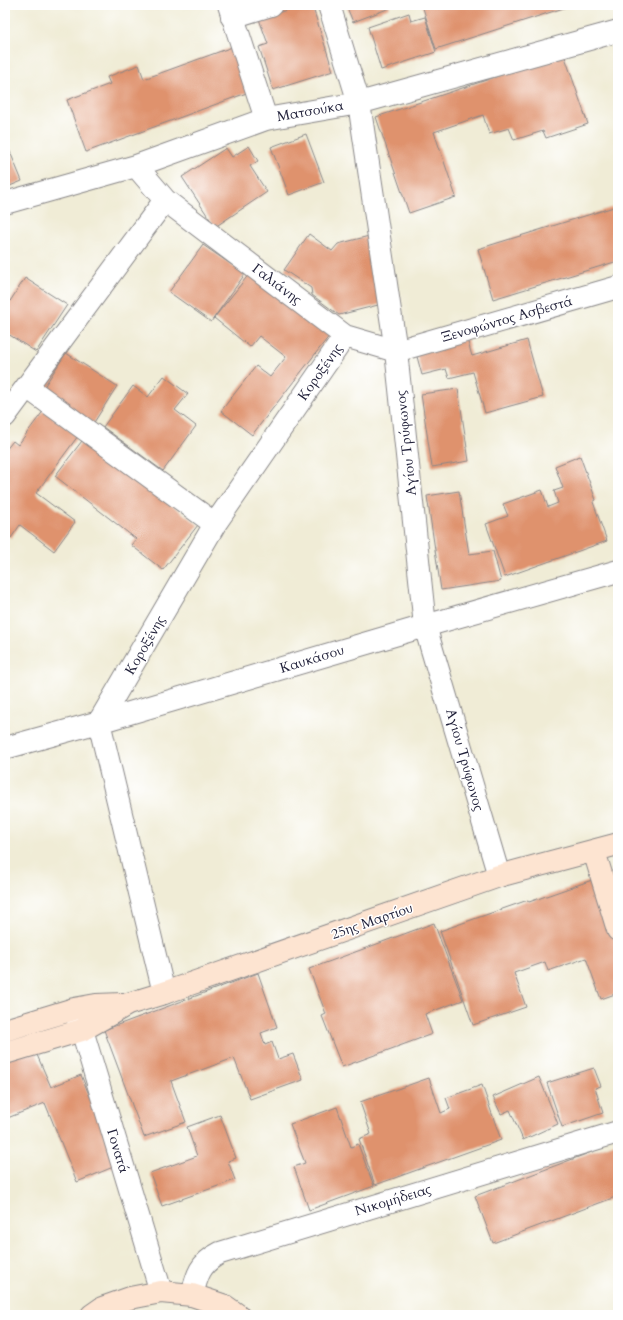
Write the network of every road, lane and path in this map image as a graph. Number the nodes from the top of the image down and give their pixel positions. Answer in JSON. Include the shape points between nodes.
{"nodes":[{"id":1,"x":272,"y":5,"type":"edge"},
{"id":2,"x":329,"y":5,"type":"edge"},
{"id":3,"x":231,"y":11,"type":"edge"},
{"id":4,"x":618,"y":31,"type":"edge"},
{"id":5,"x":359,"y":103,"type":"junction"},
{"id":6,"x":266,"y":119,"type":"junction"},
{"id":7,"x":136,"y":166,"type":"junction"},
{"id":8,"x":165,"y":200,"type":"junction"},
{"id":9,"x":5,"y":203,"type":"edge"},
{"id":10,"x":618,"y":287,"type":"edge"},
{"id":11,"x":345,"y":336,"type":"junction"},
{"id":12,"x":396,"y":351,"type":"junction"},
{"id":13,"x":27,"y":387,"type":"junction"},
{"id":14,"x":5,"y":416,"type":"edge"},
{"id":15,"x":215,"y":524,"type":"junction"},
{"id":16,"x":618,"y":571,"type":"edge"},
{"id":17,"x":425,"y":626,"type":"junction"},
{"id":18,"x":99,"y":722,"type":"junction"},
{"id":19,"x":5,"y":748,"type":"edge"},
{"id":20,"x":618,"y":844,"type":"edge"},
{"id":21,"x":594,"y":851,"type":"junction"},
{"id":22,"x":499,"y":876,"type":"junction"},
{"id":23,"x":618,"y":930,"type":"edge"},
{"id":24,"x":164,"y":993,"type":"junction"},
{"id":25,"x":128,"y":1004,"type":"junction"},
{"id":26,"x":74,"y":1009,"type":"junction"},
{"id":27,"x":5,"y":1030,"type":"edge"},
{"id":28,"x":82,"y":1030,"type":"junction"},
{"id":29,"x":5,"y":1053,"type":"edge"},
{"id":30,"x":618,"y":1132,"type":"edge"},
{"id":31,"x":161,"y":1292,"type":"junction"},
{"id":32,"x":192,"y":1295,"type":"junction"},
{"id":33,"x":92,"y":1315,"type":"edge"},
{"id":34,"x":238,"y":1315,"type":"edge"}],
"edges":[{"from":1,"to":3,"type":"street"},
{"from":2,"to":5,"type":"street","name":"Αγίου Τρύφωνος"},
{"from":3,"to":6,"type":"street"},
{"from":4,"to":5,"type":"street","name":"Ματσούκα"},
{"from":5,"to":6,"type":"street","name":"Ματσούκα"},
{"from":5,"to":12,"type":"street","name":"Αγίου Τρύφωνος"},
{"from":6,"to":7,"type":"street","name":"Ματσούκα"},
{"from":7,"to":8,"type":"street","name":"Γαλιάνης"},
{"from":7,"to":9,"type":"street","name":"Ματσούκα"},
{"from":8,"to":11,"type":"street","name":"Γαλιάνης"},
{"from":8,"to":13,"type":"street"},
{"from":10,"to":12,"type":"street","name":"Ξενοφώντος Ασβεστά"},
{"from":11,"to":12,"type":"street","name":"Γαλιάνης"},
{"from":11,"to":15,"type":"street","name":"Κοροξένης"},
{"from":12,"to":17,"type":"street","name":"Αγίου Τρύφωνος"},
{"from":13,"to":14,"type":"street"},
{"from":13,"to":15,"type":"street"},
{"from":15,"to":18,"type":"street","name":"Κοροξένης"},
{"from":16,"to":17,"type":"street","name":"Καυκάσου"},
{"from":17,"to":18,"type":"street","name":"Καυκάσου"},
{"from":17,"to":22,"type":"street","name":"Αγίου Τρύφωνος"},
{"from":18,"to":19,"type":"street","name":"Καυκάσου"},
{"from":18,"to":24,"type":"street"},
{"from":20,"to":21,"type":"main road","name":"25ης Μαρτίου"},
{"from":21,"to":22,"type":"main road","name":"25ης Μαρτίου"},
{"from":21,"to":23,"type":"main road"},
{"from":22,"to":24,"type":"main road","name":"25ης Μαρτίου"},
{"from":24,"to":25,"type":"main road","name":"25ης Μαρτίου"},
{"from":25,"to":26,"type":"main road","name":"25ης Μαρτίου"},
{"from":25,"to":28,"type":"main road","name":"25ης Μαρτίου"},
{"from":26,"to":27,"type":"main road","name":"25ης Μαρτίου"},
{"from":26,"to":28,"type":"street","name":"Γονατά"},
{"from":28,"to":29,"type":"main road","name":"25ης Μαρτίου"},
{"from":28,"to":31,"type":"street","name":"Γονατά"},
{"from":30,"to":32,"type":"street","name":"Νικομήδειας","via":[[220,1253],[210,1258],[197,1274]]},
{"from":31,"to":32,"type":"main road"},
{"from":31,"to":33,"type":"main road","via":[[130,1298],[102,1308]]},
{"from":32,"to":34,"type":"main road","via":[[225,1306]]}]}
